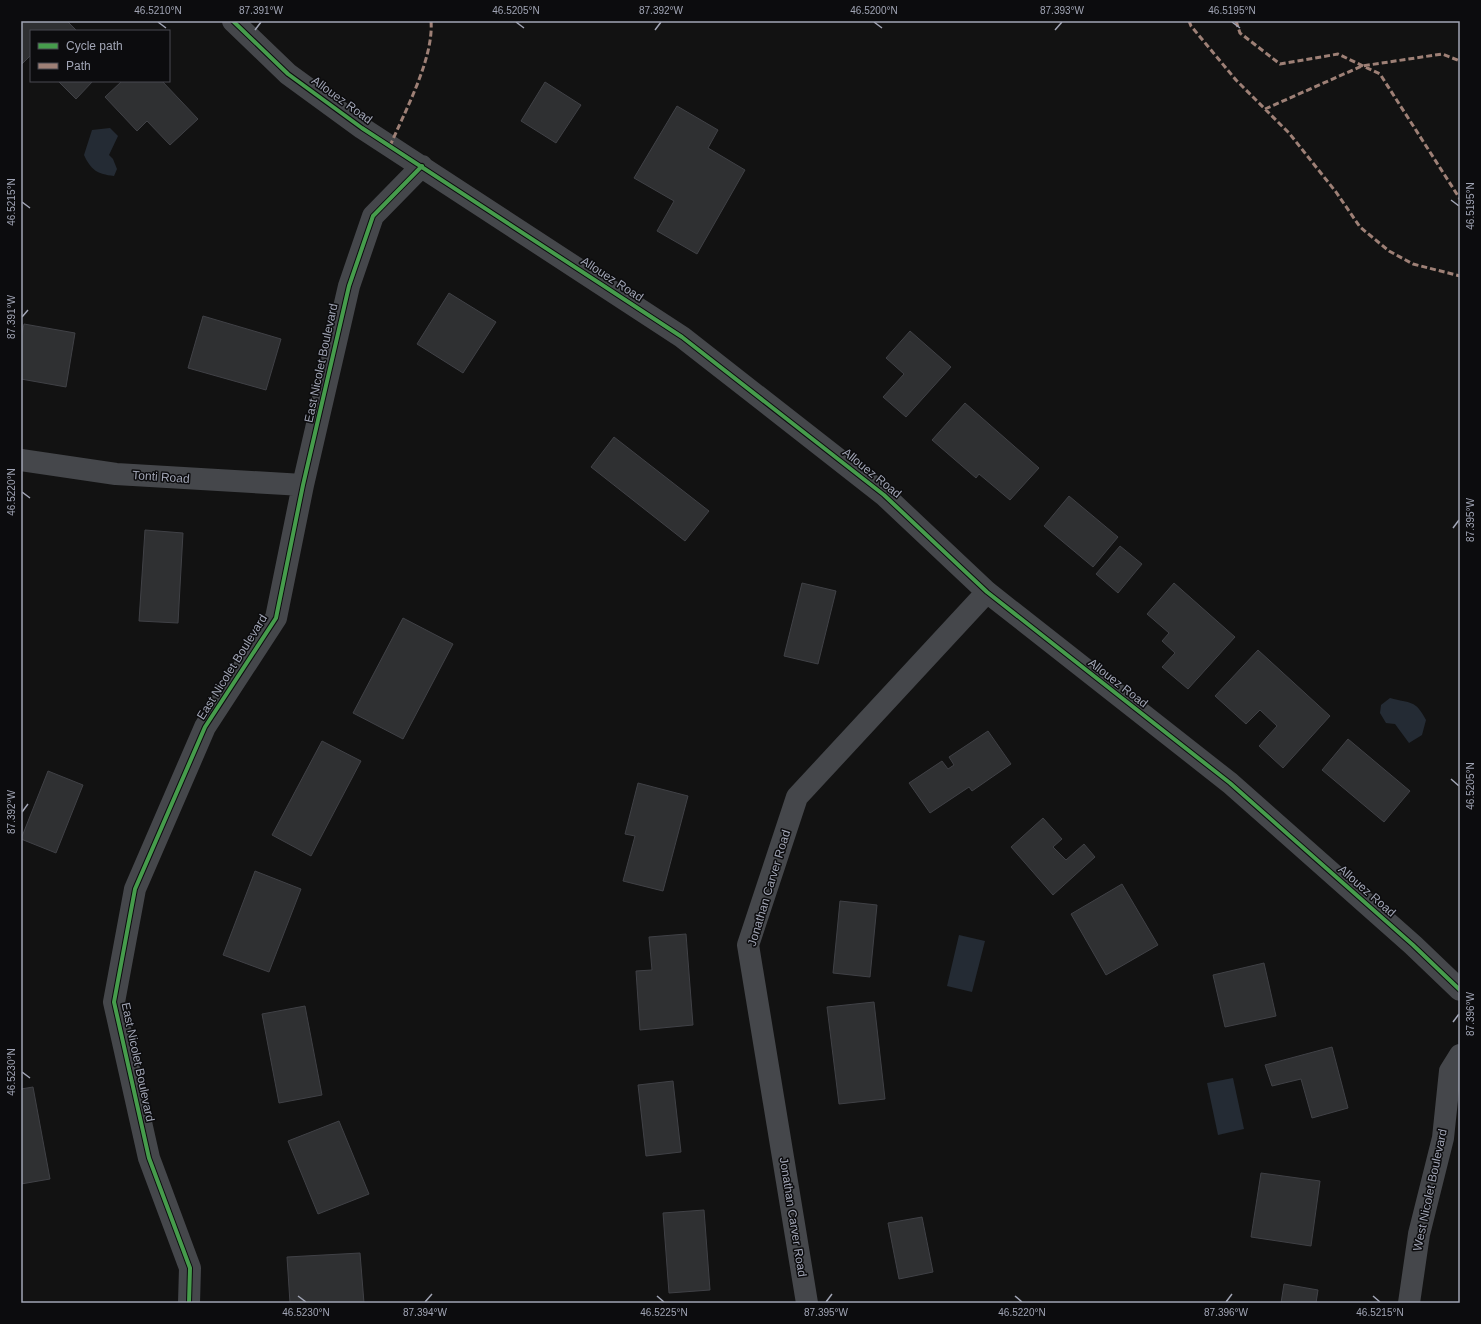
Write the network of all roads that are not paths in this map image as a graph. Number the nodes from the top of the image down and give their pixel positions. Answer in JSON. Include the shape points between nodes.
{"nodes":[{"id":1,"x":233,"y":21,"type":"edge"},
{"id":2,"x":422,"y":166,"type":"junction"},
{"id":3,"x":21,"y":460,"type":"edge"},
{"id":4,"x":303,"y":485,"type":"junction"},
{"id":5,"x":987,"y":592,"type":"junction"},
{"id":6,"x":1460,"y":990,"type":"edge"},
{"id":7,"x":1460,"y":1056,"type":"edge"},
{"id":8,"x":190,"y":1303,"type":"edge"},
{"id":9,"x":808,"y":1303,"type":"edge"},
{"id":10,"x":1409,"y":1303,"type":"edge"}],
"edges":[{"from":1,"to":2,"type":"street","name":"Allouez Road","via":[[288,74],[362,128]]},
{"from":2,"to":4,"type":"street","name":"East Nicolet Boulevard","via":[[373,216],[349,286]]},
{"from":2,"to":5,"type":"street","name":"Allouez Road","via":[[682,337],[884,495]]},
{"from":3,"to":4,"type":"street","name":"Tonti Road","via":[[116,474]]},
{"from":4,"to":8,"type":"street","name":"East Nicolet Boulevard","via":[[276,618],[206,727],[135,889],[114,1002],[149,1158],[190,1268]]},
{"from":5,"to":6,"type":"street","name":"Allouez Road","via":[[1230,783],[1413,945]]},
{"from":5,"to":9,"type":"street","name":"Jonathan Carver Road","via":[[797,797],[748,946]]},
{"from":7,"to":10,"type":"street","name":"West Nicolet Boulevard","via":[[1450,1071],[1443,1138],[1419,1234]]}]}
